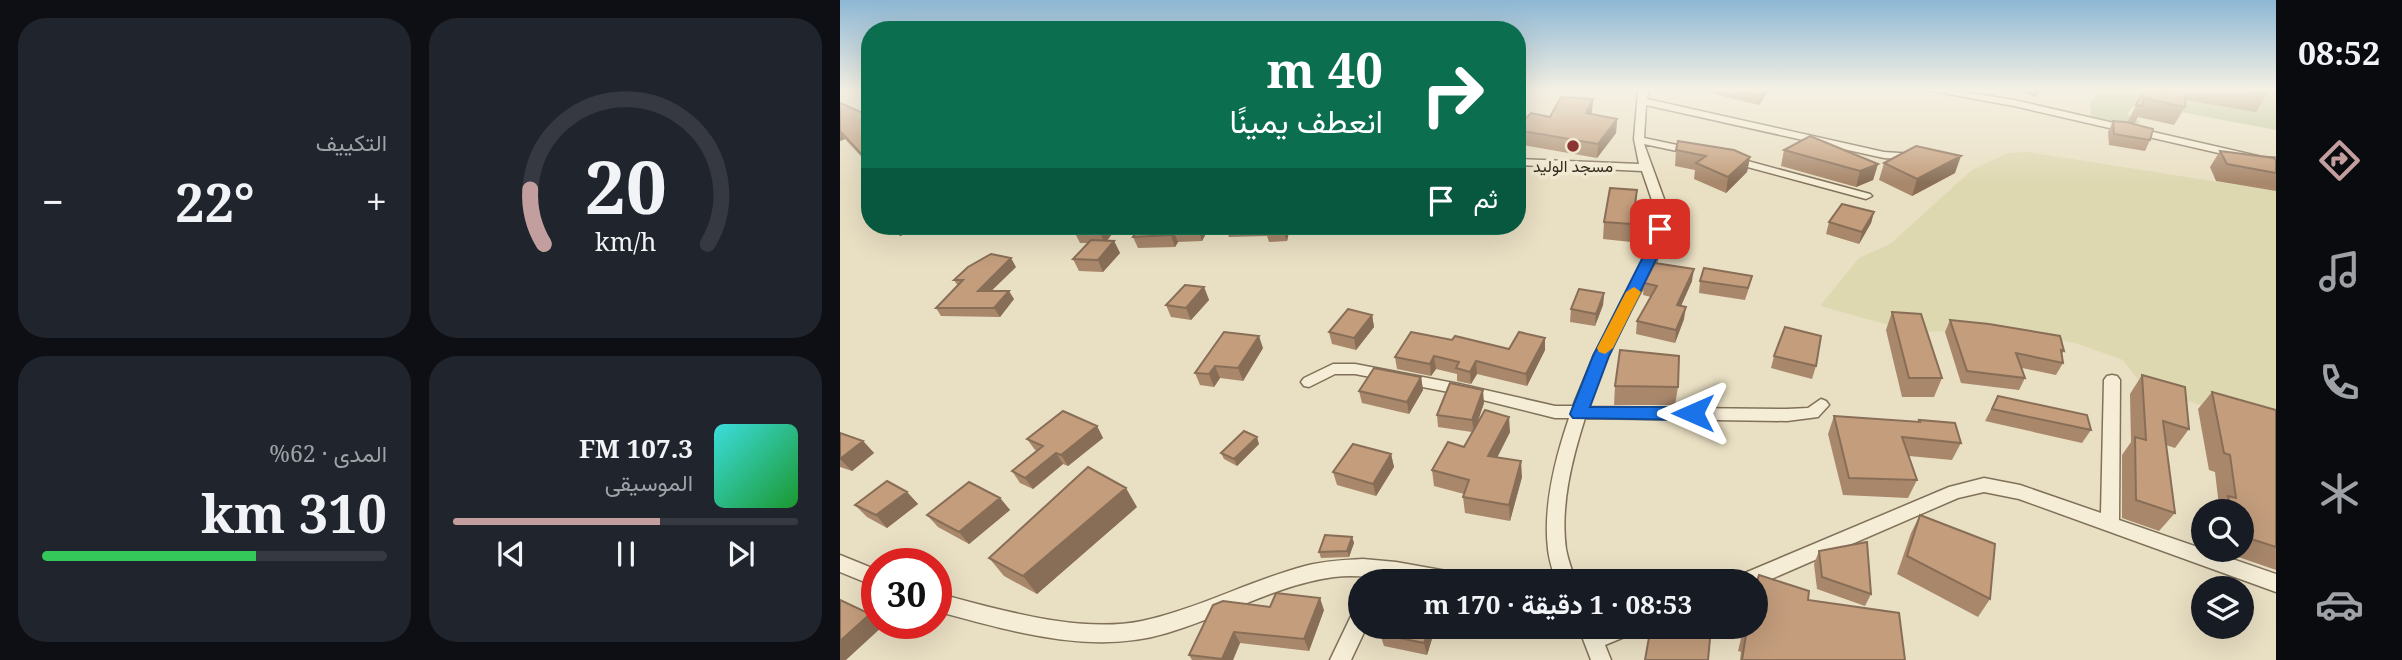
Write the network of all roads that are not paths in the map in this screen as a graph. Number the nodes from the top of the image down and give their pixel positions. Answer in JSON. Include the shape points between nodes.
{"nodes":[{"id":1,"x":1641,"y":121,"type":"edge"},
{"id":2,"x":1744,"y":121,"type":"edge"},
{"id":3,"x":2086,"y":121,"type":"edge"},
{"id":4,"x":1639,"y":140,"type":"junction"},
{"id":5,"x":1712,"y":155,"type":"edge"},
{"id":6,"x":1725,"y":158,"type":"edge"},
{"id":7,"x":1914,"y":158,"type":"edge"},
{"id":8,"x":2276,"y":161,"type":"edge"},
{"id":9,"x":1526,"y":162,"type":"edge"},
{"id":10,"x":1648,"y":168,"type":"junction"},
{"id":11,"x":1866,"y":196,"type":"dead end"},
{"id":12,"x":2112,"y":380,"type":"dead end"},
{"id":13,"x":1309,"y":382,"type":"dead end"},
{"id":14,"x":1821,"y":405,"type":"dead end"},
{"id":15,"x":1579,"y":414,"type":"junction"},
{"id":16,"x":2110,"y":524,"type":"junction"},
{"id":17,"x":840,"y":563,"type":"edge"},
{"id":18,"x":1370,"y":569,"type":"edge"},
{"id":19,"x":1562,"y":569,"type":"edge"},
{"id":20,"x":861,"y":572,"type":"edge"},
{"id":21,"x":1768,"y":572,"type":"edge"},
{"id":22,"x":2276,"y":583,"type":"edge"},
{"id":23,"x":952,"y":606,"type":"edge"},
{"id":24,"x":1350,"y":639,"type":"edge"},
{"id":25,"x":1593,"y":639,"type":"edge"},
{"id":26,"x":1340,"y":660,"type":"edge"},
{"id":27,"x":1601,"y":660,"type":"edge"}],
"edges":[{"from":1,"to":4,"type":"street"},
{"from":2,"to":7,"type":"street"},
{"from":3,"to":8,"type":"street"},
{"from":4,"to":5,"type":"street"},
{"from":4,"to":10,"type":"street"},
{"from":6,"to":11,"type":"street"},
{"from":9,"to":10,"type":"street"},
{"from":10,"to":15,"type":"street","via":[[1662,209],[1660,229]]},
{"from":12,"to":16,"type":"street"},
{"from":13,"to":15,"type":"street","via":[[1333,369],[1355,369]]},
{"from":14,"to":15,"type":"street","via":[[1812,413],[1787,415]]},
{"from":15,"to":19,"type":"street","via":[[1556,518]]},
{"from":16,"to":21,"type":"street","via":[[2020,492],[1984,485],[1955,492]]},
{"from":16,"to":22,"type":"street"},
{"from":17,"to":20,"type":"street"},
{"from":18,"to":23,"type":"street","via":[[1329,569],[1139,632],[1095,635]]},
{"from":24,"to":26,"type":"street"},
{"from":25,"to":27,"type":"street"}]}
